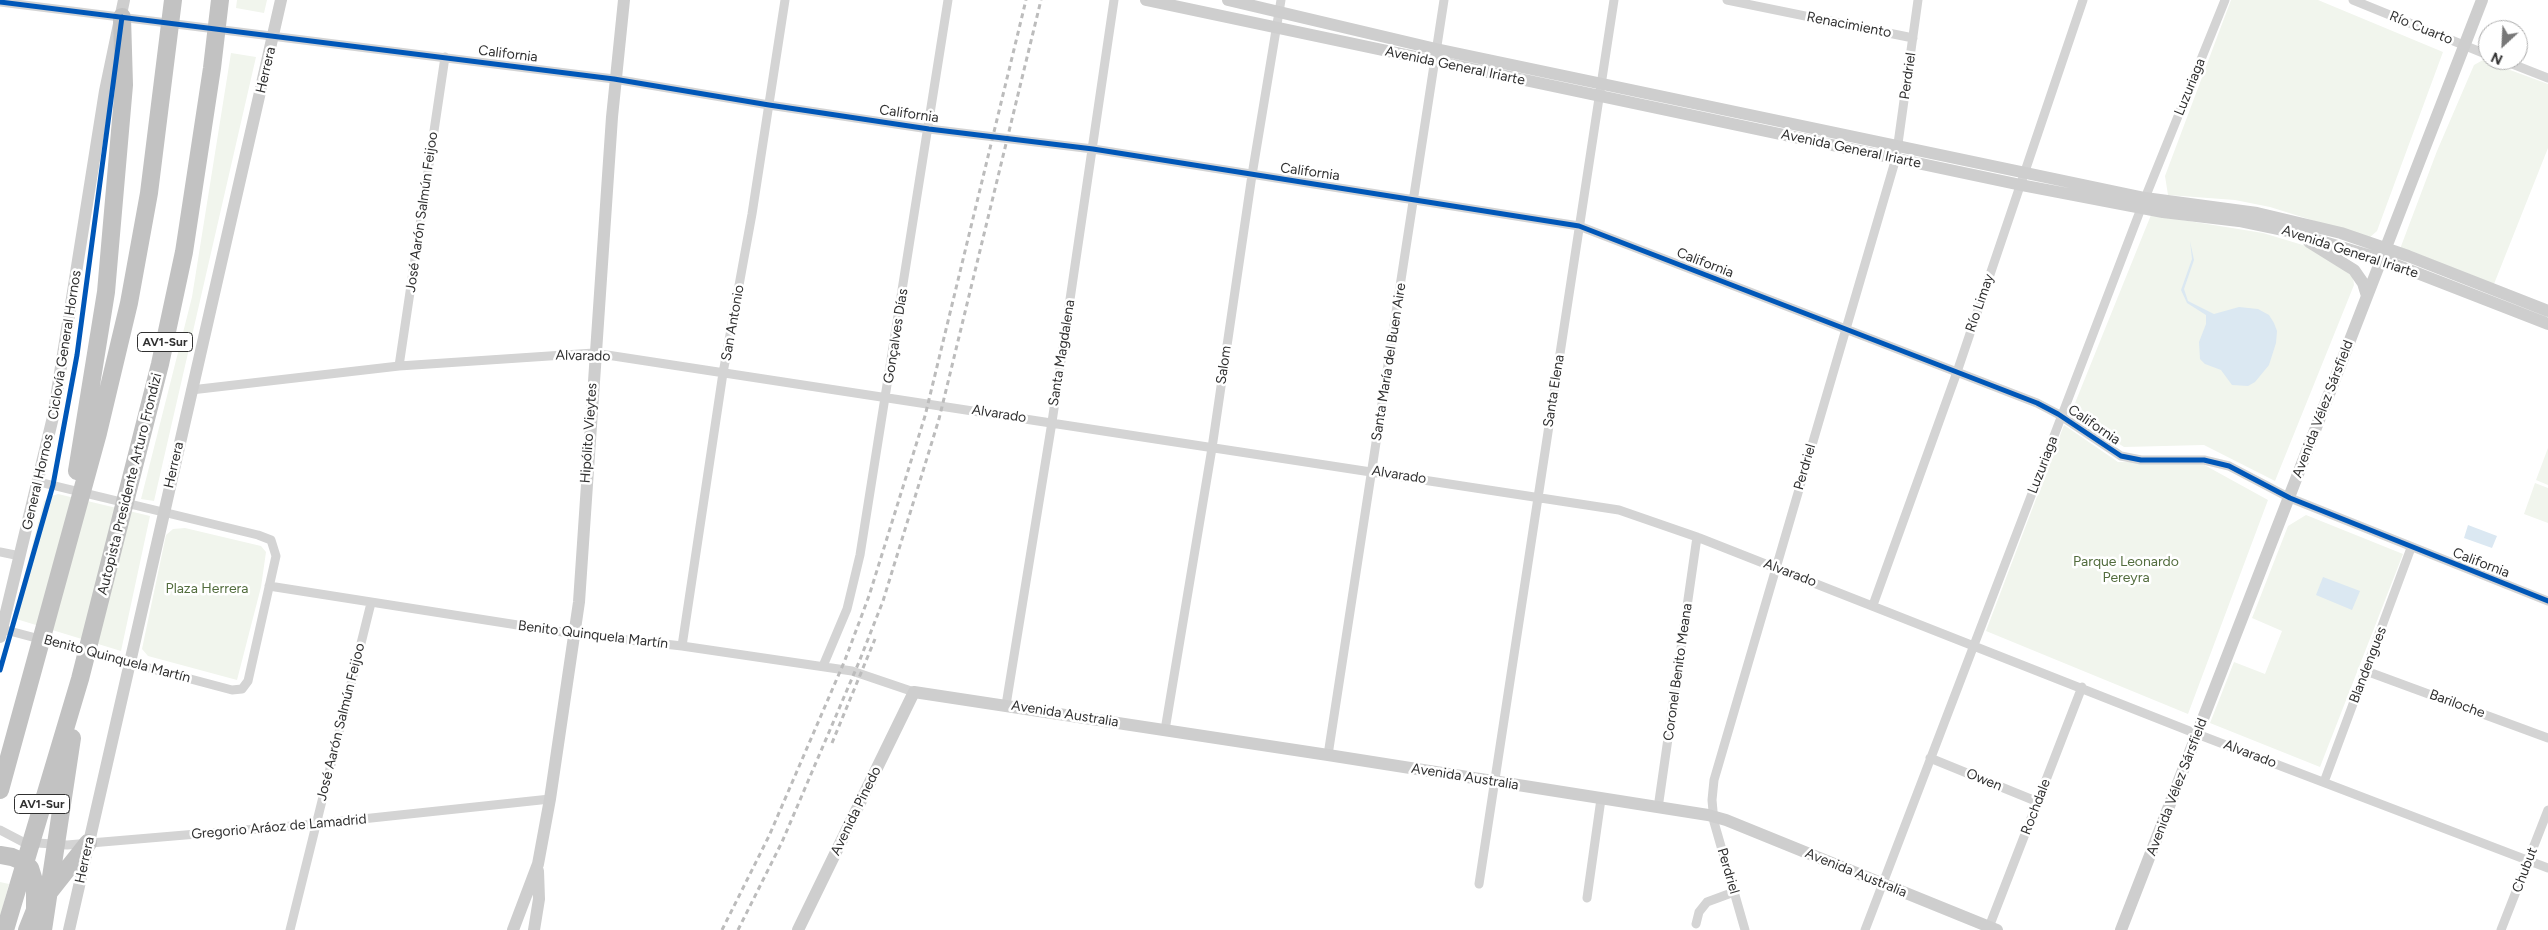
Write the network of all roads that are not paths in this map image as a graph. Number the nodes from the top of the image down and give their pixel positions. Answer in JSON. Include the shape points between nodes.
{"nodes":[{"id":1,"x":173,"y":0,"type":"edge"},
{"id":2,"x":220,"y":0,"type":"edge"},
{"id":3,"x":281,"y":0,"type":"edge"},
{"id":4,"x":624,"y":0,"type":"edge"},
{"id":5,"x":785,"y":0,"type":"edge"},
{"id":6,"x":948,"y":0,"type":"edge"},
{"id":7,"x":1114,"y":0,"type":"edge"},
{"id":8,"x":1146,"y":0,"type":"edge"},
{"id":9,"x":1228,"y":0,"type":"edge"},
{"id":10,"x":1444,"y":0,"type":"edge"},
{"id":11,"x":1614,"y":0,"type":"edge"},
{"id":12,"x":1727,"y":0,"type":"edge"},
{"id":13,"x":1918,"y":0,"type":"edge"},
{"id":14,"x":2083,"y":0,"type":"edge"},
{"id":15,"x":2224,"y":0,"type":"edge"},
{"id":16,"x":2353,"y":0,"type":"edge"},
{"id":17,"x":2482,"y":0,"type":"edge"},
{"id":18,"x":0,"y":2,"type":"edge"},
{"id":19,"x":1280,"y":6,"type":"edge"},
{"id":20,"x":123,"y":9,"type":"edge"},
{"id":21,"x":1277,"y":28,"type":"junction"},
{"id":22,"x":274,"y":36,"type":"junction"},
{"id":23,"x":1913,"y":38,"type":"junction"},
{"id":24,"x":2464,"y":45,"type":"junction"},
{"id":25,"x":1436,"y":49,"type":"junction"},
{"id":26,"x":2478,"y":50,"type":"edge"},
{"id":27,"x":445,"y":58,"type":"junction"},
{"id":28,"x":1434,"y":62,"type":"junction"},
{"id":29,"x":2528,"y":70,"type":"edge"},
{"id":30,"x":2548,"y":78,"type":"edge"},
{"id":31,"x":614,"y":79,"type":"junction"},
{"id":32,"x":1600,"y":90,"type":"junction"},
{"id":33,"x":769,"y":105,"type":"junction"},
{"id":34,"x":929,"y":129,"type":"junction"},
{"id":35,"x":1899,"y":145,"type":"junction"},
{"id":36,"x":1093,"y":149,"type":"junction"},
{"id":37,"x":1896,"y":158,"type":"junction"},
{"id":38,"x":2025,"y":173,"type":"junction"},
{"id":39,"x":1252,"y":175,"type":"junction"},
{"id":40,"x":2021,"y":185,"type":"junction"},
{"id":41,"x":1414,"y":199,"type":"junction"},
{"id":42,"x":2143,"y":203,"type":"junction"},
{"id":43,"x":1579,"y":226,"type":"junction"},
{"id":44,"x":2272,"y":227,"type":"junction"},
{"id":45,"x":2383,"y":254,"type":"junction"},
{"id":46,"x":2367,"y":296,"type":"junction"},
{"id":47,"x":2548,"y":312,"type":"edge"},
{"id":48,"x":2548,"y":324,"type":"edge"},
{"id":49,"x":1845,"y":329,"type":"junction"},
{"id":50,"x":594,"y":353,"type":"junction"},
{"id":51,"x":399,"y":366,"type":"junction"},
{"id":52,"x":1956,"y":372,"type":"junction"},
{"id":53,"x":724,"y":373,"type":"junction"},
{"id":54,"x":191,"y":390,"type":"junction"},
{"id":55,"x":886,"y":396,"type":"junction"},
{"id":56,"x":2062,"y":416,"type":"junction"},
{"id":57,"x":1052,"y":422,"type":"junction"},
{"id":58,"x":1212,"y":448,"type":"junction"},
{"id":59,"x":1372,"y":471,"type":"junction"},
{"id":60,"x":39,"y":482,"type":"junction"},
{"id":61,"x":1538,"y":497,"type":"junction"},
{"id":62,"x":2290,"y":498,"type":"junction"},
{"id":63,"x":163,"y":512,"type":"junction"},
{"id":64,"x":1697,"y":537,"type":"junction"},
{"id":65,"x":2412,"y":548,"type":"junction"},
{"id":66,"x":0,"y":552,"type":"edge"},
{"id":67,"x":20,"y":556,"type":"junction"},
{"id":68,"x":61,"y":566,"type":"junction"},
{"id":69,"x":1777,"y":568,"type":"junction"},
{"id":70,"x":269,"y":586,"type":"junction"},
{"id":71,"x":2548,"y":600,"type":"edge"},
{"id":72,"x":371,"y":602,"type":"junction"},
{"id":73,"x":1874,"y":605,"type":"junction"},
{"id":74,"x":1,"y":633,"type":"edge"},
{"id":75,"x":575,"y":634,"type":"junction"},
{"id":76,"x":1974,"y":645,"type":"junction"},
{"id":77,"x":682,"y":646,"type":"junction"},
{"id":78,"x":130,"y":662,"type":"junction"},
{"id":79,"x":823,"y":666,"type":"junction"},
{"id":80,"x":2366,"y":670,"type":"junction"},
{"id":81,"x":80,"y":678,"type":"junction"},
{"id":82,"x":2082,"y":687,"type":"junction"},
{"id":83,"x":914,"y":692,"type":"junction"},
{"id":84,"x":1006,"y":705,"type":"junction"},
{"id":85,"x":22,"y":707,"type":"junction"},
{"id":86,"x":1166,"y":730,"type":"junction"},
{"id":87,"x":2197,"y":734,"type":"junction"},
{"id":88,"x":2548,"y":738,"type":"edge"},
{"id":89,"x":1328,"y":754,"type":"junction"},
{"id":90,"x":0,"y":756,"type":"edge"},
{"id":91,"x":1930,"y":758,"type":"junction"},
{"id":92,"x":1494,"y":781,"type":"junction"},
{"id":93,"x":2324,"y":782,"type":"junction"},
{"id":94,"x":0,"y":790,"type":"edge"},
{"id":95,"x":550,"y":799,"type":"junction"},
{"id":96,"x":1601,"y":799,"type":"junction"},
{"id":97,"x":2038,"y":802,"type":"junction"},
{"id":98,"x":1658,"y":808,"type":"junction"},
{"id":99,"x":2548,"y":810,"type":"edge"},
{"id":100,"x":1713,"y":816,"type":"junction"},
{"id":101,"x":315,"y":824,"type":"junction"},
{"id":102,"x":3,"y":832,"type":"edge"},
{"id":103,"x":88,"y":843,"type":"junction"},
{"id":104,"x":0,"y":855,"type":"edge"},
{"id":105,"x":2528,"y":860,"type":"junction"},
{"id":106,"x":538,"y":864,"type":"junction"},
{"id":107,"x":2548,"y":868,"type":"edge"},
{"id":108,"x":1479,"y":884,"type":"dead end"},
{"id":109,"x":1882,"y":884,"type":"junction"},
{"id":110,"x":1734,"y":892,"type":"junction"},
{"id":111,"x":1587,"y":898,"type":"dead end"},
{"id":112,"x":35,"y":910,"type":"junction"},
{"id":113,"x":1696,"y":924,"type":"dead end"},
{"id":114,"x":1993,"y":928,"type":"edge"},
{"id":115,"x":5,"y":930,"type":"edge"},
{"id":116,"x":27,"y":930,"type":"edge"},
{"id":117,"x":43,"y":930,"type":"edge"},
{"id":118,"x":69,"y":930,"type":"edge"},
{"id":119,"x":290,"y":930,"type":"edge"},
{"id":120,"x":513,"y":930,"type":"edge"},
{"id":121,"x":534,"y":930,"type":"edge"},
{"id":122,"x":798,"y":930,"type":"edge"},
{"id":123,"x":1745,"y":930,"type":"edge"},
{"id":124,"x":1865,"y":930,"type":"edge"},
{"id":125,"x":2121,"y":930,"type":"edge"},
{"id":126,"x":2501,"y":930,"type":"edge"}],
"edges":[{"from":1,"to":68,"type":"highway","number":"AV1-Sur","via":[[150,183],[129,302]]},
{"from":2,"to":81,"type":"highway","name":"Autopista Presidente Arturo Frondizi","number":"AV1-Sur","via":[[195,185],[173,306]]},
{"from":3,"to":22,"type":"main road","name":"Herrera"},
{"from":4,"to":31,"type":"main road","name":"Hipólito Vieytes"},
{"from":5,"to":33,"type":"street","name":"San Antonio"},
{"from":6,"to":34,"type":"street","name":"Gonçalves Días"},
{"from":7,"to":36,"type":"street","name":"Santa Magdalena"},
{"from":8,"to":21,"type":"main road","name":"Avenida General Iriarte"},
{"from":9,"to":19,"type":"main road","name":"Avenida General Iriarte"},
{"from":10,"to":25,"type":"street","name":"Santa María del Buen Aire"},
{"from":11,"to":32,"type":"street","name":"Santa Elena"},
{"from":12,"to":23,"type":"street","name":"Renacimiento"},
{"from":13,"to":23,"type":"street","name":"Perdriel"},
{"from":14,"to":38,"type":"street","name":"Río Limay"},
{"from":15,"to":42,"type":"street","name":"Luzuriaga"},
{"from":16,"to":24,"type":"street","name":"Río Cuarto"},
{"from":17,"to":24,"type":"main road","name":"Avenida Vélez Sársfield"},
{"from":18,"to":20,"type":"street","name":"California"},
{"from":19,"to":21,"type":"street","name":"Salom"},
{"from":19,"to":25,"type":"main road","name":"Avenida General Iriarte"},
{"from":20,"to":22,"type":"street","name":"California"},
{"from":20,"to":60,"type":"main road","name":"General Hornos"},
{"from":20,"to":68,"type":"highway","via":[[124,85],[102,320]]},
{"from":21,"to":28,"type":"main road","name":"Avenida General Iriarte"},
{"from":21,"to":39,"type":"street","name":"Salom"},
{"from":22,"to":27,"type":"street","name":"California"},
{"from":22,"to":54,"type":"main road","name":"Herrera"},
{"from":23,"to":35,"type":"street","name":"Perdriel"},
{"from":24,"to":26,"type":"street","name":"Río Cuarto"},
{"from":24,"to":45,"type":"main road","name":"Avenida Vélez Sársfield"},
{"from":25,"to":28,"type":"street","name":"Santa María del Buen Aire"},
{"from":25,"to":32,"type":"main road","name":"Avenida General Iriarte"},
{"from":27,"to":31,"type":"street","name":"California"},
{"from":27,"to":51,"type":"street","name":"José Aarón Salmún Feijoo"},
{"from":28,"to":32,"type":"main road","name":"Avenida General Iriarte"},
{"from":28,"to":41,"type":"street","name":"Santa María del Buen Aire"},
{"from":29,"to":30,"type":"street"},
{"from":31,"to":33,"type":"street","name":"California"},
{"from":31,"to":50,"type":"main road","name":"Hipólito Vieytes"},
{"from":32,"to":35,"type":"main road","name":"Avenida General Iriarte"},
{"from":32,"to":37,"type":"main road","name":"Avenida General Iriarte"},
{"from":32,"to":43,"type":"street","name":"Santa Elena"},
{"from":33,"to":34,"type":"street","name":"California"},
{"from":33,"to":53,"type":"street","name":"San Antonio"},
{"from":34,"to":36,"type":"street","name":"California"},
{"from":34,"to":55,"type":"street","name":"Gonçalves Días"},
{"from":35,"to":37,"type":"street","name":"Perdriel"},
{"from":35,"to":38,"type":"main road","name":"Avenida General Iriarte"},
{"from":36,"to":39,"type":"street","name":"California"},
{"from":36,"to":57,"type":"street","name":"Santa Magdalena"},
{"from":37,"to":40,"type":"main road","name":"Avenida General Iriarte"},
{"from":37,"to":49,"type":"street","name":"Perdriel"},
{"from":38,"to":40,"type":"street","name":"Río Limay"},
{"from":38,"to":42,"type":"main road","name":"Avenida General Iriarte"},
{"from":39,"to":41,"type":"street","name":"California"},
{"from":39,"to":58,"type":"street","name":"Salom"},
{"from":40,"to":42,"type":"main road","name":"Avenida General Iriarte"},
{"from":40,"to":52,"type":"street","name":"Río Limay"},
{"from":41,"to":43,"type":"street","name":"California"},
{"from":41,"to":59,"type":"street","name":"Santa María del Buen Aire"},
{"from":42,"to":44,"type":"main road","name":"Avenida General Iriarte"},
{"from":42,"to":45,"type":"main road","name":"Avenida General Iriarte","via":[[2257,213],[2341,233]]},
{"from":42,"to":56,"type":"street","name":"Luzuriaga"},
{"from":43,"to":49,"type":"street","name":"California"},
{"from":43,"to":61,"type":"street","name":"Santa Elena"},
{"from":44,"to":45,"type":"main road","name":"Avenida General Iriarte"},
{"from":44,"to":46,"type":"main road","via":[[2317,246],[2347,264],[2359,276]]},
{"from":45,"to":46,"type":"main road","name":"Avenida Vélez Sársfield"},
{"from":45,"to":47,"type":"main road","name":"Avenida General Iriarte"},
{"from":45,"to":48,"type":"main road","name":"Avenida General Iriarte"},
{"from":46,"to":62,"type":"main road","name":"Avenida Vélez Sársfield"},
{"from":49,"to":52,"type":"street","name":"California"},
{"from":49,"to":69,"type":"street","name":"Perdriel"},
{"from":50,"to":51,"type":"street","name":"Alvarado"},
{"from":50,"to":53,"type":"street","name":"Alvarado"},
{"from":50,"to":75,"type":"main road","name":"Hipólito Vieytes"},
{"from":51,"to":54,"type":"street","name":"Alvarado"},
{"from":52,"to":56,"type":"street","name":"California"},
{"from":52,"to":73,"type":"street","name":"Río Limay"},
{"from":53,"to":55,"type":"street","name":"Alvarado"},
{"from":53,"to":77,"type":"street","name":"San Antonio"},
{"from":54,"to":63,"type":"main road","name":"Herrera"},
{"from":55,"to":57,"type":"street","name":"Alvarado"},
{"from":55,"to":79,"type":"street","name":"Gonçalves Días","via":[[855,582]]},
{"from":56,"to":62,"type":"street","name":"California","via":[[2125,457],[2216,462],[2235,468]]},
{"from":56,"to":76,"type":"street","name":"Luzuriaga"},
{"from":57,"to":58,"type":"street","name":"Alvarado"},
{"from":57,"to":84,"type":"street","name":"Santa Magdalena"},
{"from":58,"to":59,"type":"street","name":"Alvarado"},
{"from":58,"to":86,"type":"street","name":"Salom"},
{"from":59,"to":61,"type":"street","name":"Alvarado"},
{"from":59,"to":89,"type":"street","name":"Santa María del Buen Aire"},
{"from":60,"to":63,"type":"street"},
{"from":60,"to":67,"type":"main road","name":"General Hornos"},
{"from":61,"to":64,"type":"street","name":"Alvarado","via":[[1618,510]]},
{"from":61,"to":92,"type":"street","name":"Santa Elena"},
{"from":62,"to":65,"type":"street","name":"California"},
{"from":62,"to":87,"type":"main road","name":"Avenida Vélez Sársfield"},
{"from":63,"to":70,"type":"street","via":[[271,540],[276,556]]},
{"from":63,"to":78,"type":"main road","name":"Herrera"},
{"from":64,"to":69,"type":"street","name":"Alvarado"},
{"from":64,"to":98,"type":"street","name":"Coronel Benito Meana"},
{"from":65,"to":71,"type":"street","name":"California"},
{"from":65,"to":80,"type":"street","name":"Blandengues"},
{"from":66,"to":67,"type":"street"},
{"from":67,"to":74,"type":"main road","name":"General Hornos"},
{"from":68,"to":85,"type":"highway","number":"AV1-Sur"},
{"from":69,"to":73,"type":"street","name":"Alvarado"},
{"from":69,"to":100,"type":"street","name":"Perdriel","via":[[1714,780]]},
{"from":70,"to":72,"type":"street","name":"Benito Quinquela Martín"},
{"from":70,"to":78,"type":"street","name":"Benito Quinquela Martín","via":[[248,681],[242,689],[232,690]]},
{"from":72,"to":75,"type":"street","name":"Benito Quinquela Martín"},
{"from":72,"to":101,"type":"street","name":"José Aarón Salmún Feijoo"},
{"from":73,"to":76,"type":"street","name":"Alvarado"},
{"from":74,"to":78,"type":"street","name":"Benito Quinquela Martín"},
{"from":75,"to":77,"type":"street","name":"Benito Quinquela Martín"},
{"from":75,"to":95,"type":"main road","name":"Hipólito Vieytes"},
{"from":76,"to":82,"type":"street","name":"Alvarado"},
{"from":76,"to":91,"type":"street","name":"Luzuriaga"},
{"from":77,"to":79,"type":"street","name":"Benito Quinquela Martín"},
{"from":78,"to":103,"type":"main road","name":"Herrera"},
{"from":79,"to":83,"type":"street","name":"Benito Quinquela Martín","via":[[871,676]]},
{"from":80,"to":88,"type":"street","name":"Bariloche"},
{"from":80,"to":93,"type":"street","name":"Blandengues"},
{"from":81,"to":115,"type":"highway","name":"Autopista Presidente Arturo Frondizi","number":"AV1-Sur"},
{"from":81,"to":117,"type":"highway"},
{"from":82,"to":87,"type":"street","name":"Alvarado"},
{"from":82,"to":97,"type":"street","name":"Rochdale"},
{"from":83,"to":84,"type":"main road","name":"Avenida Australia"},
{"from":83,"to":122,"type":"main road","name":"Avenida Pinedo"},
{"from":84,"to":86,"type":"main road","name":"Avenida Australia"},
{"from":85,"to":90,"type":"highway"},
{"from":85,"to":94,"type":"highway","number":"AV1-Sur"},
{"from":86,"to":89,"type":"main road","name":"Avenida Australia"},
{"from":87,"to":93,"type":"street","name":"Alvarado"},
{"from":87,"to":125,"type":"main road","name":"Avenida Vélez Sársfield"},
{"from":89,"to":92,"type":"main road","name":"Avenida Australia"},
{"from":91,"to":97,"type":"street","name":"Owen"},
{"from":91,"to":109,"type":"street","name":"Luzuriaga"},
{"from":92,"to":96,"type":"main road","name":"Avenida Australia"},
{"from":92,"to":108,"type":"street","name":"Santa Elena"},
{"from":93,"to":105,"type":"street","name":"Alvarado"},
{"from":95,"to":101,"type":"street","name":"Gregorio Aráoz de Lamadrid"},
{"from":95,"to":106,"type":"main road","name":"Hipólito Vieytes"},
{"from":96,"to":98,"type":"main road","name":"Avenida Australia"},
{"from":96,"to":111,"type":"street"},
{"from":97,"to":114,"type":"street","name":"Rochdale"},
{"from":98,"to":100,"type":"main road","name":"Avenida Australia"},
{"from":99,"to":105,"type":"street","name":"Chubut"},
{"from":100,"to":109,"type":"main road","name":"Avenida Australia"},
{"from":100,"to":110,"type":"street","name":"Perdriel"},
{"from":101,"to":103,"type":"street","name":"Gregorio Aráoz de Lamadrid"},
{"from":101,"to":119,"type":"street","name":"José Aarón Salmún Feijoo"},
{"from":102,"to":103,"type":"street","name":"Gregorio Aráoz de Lamadrid","via":[[32,844]]},
{"from":103,"to":112,"type":"highway"},
{"from":103,"to":118,"type":"main road","name":"Herrera"},
{"from":104,"to":112,"type":"highway","via":[[12,857],[30,868],[35,884]]},
{"from":105,"to":107,"type":"street","name":"Alvarado"},
{"from":105,"to":126,"type":"street","name":"Chubut"},
{"from":106,"to":120,"type":"main road","name":"Hipólito Vieytes"},
{"from":106,"to":121,"type":"main road","name":"Hipólito Vieytes"},
{"from":109,"to":114,"type":"main road","name":"Avenida Australia"},
{"from":109,"to":124,"type":"street","name":"Luzuriaga"},
{"from":110,"to":113,"type":"street","via":[[1707,902],[1699,912]]},
{"from":110,"to":123,"type":"street","name":"Perdriel"},
{"from":112,"to":116,"type":"highway"}]}
